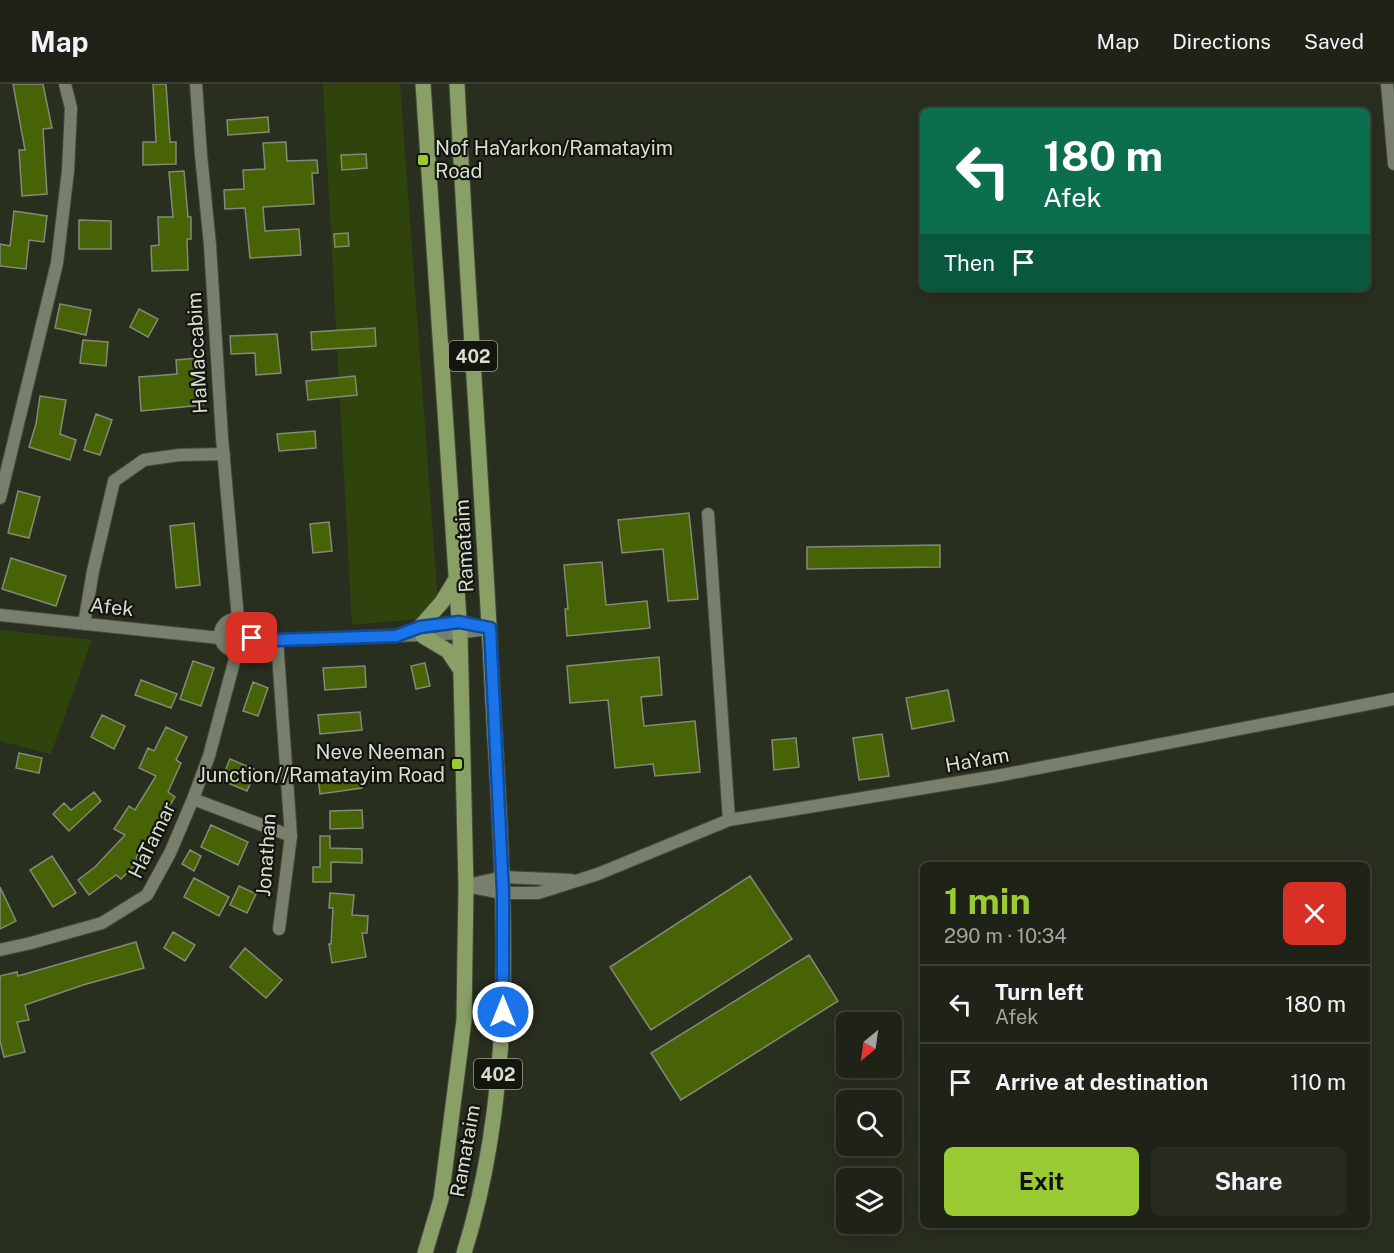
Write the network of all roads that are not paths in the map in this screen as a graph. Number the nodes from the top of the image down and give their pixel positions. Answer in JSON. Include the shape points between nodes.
{"nodes":[{"id":1,"x":65,"y":84,"type":"edge"},
{"id":2,"x":196,"y":84,"type":"edge"},
{"id":3,"x":423,"y":84,"type":"edge"},
{"id":4,"x":1387,"y":84,"type":"edge"},
{"id":5,"x":458,"y":88,"type":"edge"},
{"id":6,"x":1394,"y":164,"type":"edge"},
{"id":7,"x":224,"y":454,"type":"junction"},
{"id":8,"x":0,"y":498,"type":"edge"},
{"id":9,"x":708,"y":514,"type":"dead end"},
{"id":10,"x":456,"y":579,"type":"junction"},
{"id":11,"x":0,"y":615,"type":"edge"},
{"id":12,"x":238,"y":619,"type":"junction"},
{"id":13,"x":84,"y":624,"type":"junction"},
{"id":14,"x":459,"y":628,"type":"junction"},
{"id":15,"x":490,"y":628,"type":"junction"},
{"id":16,"x":422,"y":631,"type":"junction"},
{"id":17,"x":220,"y":638,"type":"junction"},
{"id":18,"x":252,"y":638,"type":"junction"},
{"id":19,"x":277,"y":640,"type":"junction"},
{"id":20,"x":237,"y":651,"type":"junction"},
{"id":21,"x":462,"y":671,"type":"junction"},
{"id":22,"x":1394,"y":699,"type":"edge"},
{"id":23,"x":194,"y":799,"type":"junction"},
{"id":24,"x":729,"y":820,"type":"junction"},
{"id":25,"x":291,"y":836,"type":"junction"},
{"id":26,"x":503,"y":877,"type":"junction"},
{"id":27,"x":575,"y":881,"type":"junction"},
{"id":28,"x":465,"y":886,"type":"junction"},
{"id":29,"x":503,"y":893,"type":"junction"},
{"id":30,"x":279,"y":929,"type":"dead end"},
{"id":31,"x":0,"y":950,"type":"edge"},
{"id":32,"x":425,"y":1253,"type":"edge"},
{"id":33,"x":464,"y":1253,"type":"edge"}],
"edges":[{"from":1,"to":8,"type":"street","via":[[71,108],[57,263]]},
{"from":2,"to":7,"type":"street","name":"HaMaccabim"},
{"from":3,"to":10,"type":"main road","name":"Ramataim","number":"402"},
{"from":4,"to":6,"type":"street"},
{"from":5,"to":15,"type":"main road","name":"Ramataim","number":"402"},
{"from":7,"to":12,"type":"street","name":"HaMaccabim"},
{"from":7,"to":13,"type":"street","via":[[144,460],[114,481]]},
{"from":9,"to":24,"type":"street"},
{"from":10,"to":14,"type":"main road","name":"Ramataim","number":"402"},
{"from":10,"to":16,"type":"main road"},
{"from":11,"to":13,"type":"street","name":"Afek"},
{"from":12,"to":17,"type":"street","via":[[224,624]]},
{"from":12,"to":18,"type":"street","via":[[250,628]]},
{"from":13,"to":17,"type":"street","name":"Afek"},
{"from":14,"to":15,"type":"street"},
{"from":14,"to":16,"type":"street"},
{"from":14,"to":21,"type":"main road","name":"Ramataim","number":"402"},
{"from":15,"to":26,"type":"main road","name":"Ramataim","number":"402"},
{"from":16,"to":19,"type":"street","via":[[396,636]]},
{"from":16,"to":21,"type":"main road","via":[[448,651]]},
{"from":17,"to":20,"type":"street","via":[[224,646]]},
{"from":18,"to":19,"type":"street"},
{"from":18,"to":20,"type":"street","via":[[247,647]]},
{"from":19,"to":25,"type":"street","name":"Jonathan"},
{"from":20,"to":23,"type":"street","name":"HaTamar"},
{"from":21,"to":28,"type":"main road","name":"Ramataim","number":"402"},
{"from":22,"to":24,"type":"street","name":"HaYam","via":[[975,780]]},
{"from":23,"to":25,"type":"street"},
{"from":23,"to":31,"type":"street","name":"HaTamar","via":[[147,894],[102,923]]},
{"from":24,"to":27,"type":"street","name":"HaYam"},
{"from":25,"to":30,"type":"street","name":"Jonathan"},
{"from":26,"to":27,"type":"street","name":"HaYam"},
{"from":26,"to":28,"type":"street","name":"HaYam"},
{"from":26,"to":29,"type":"main road","name":"Ramataim","number":"402"},
{"from":27,"to":29,"type":"street","name":"HaYam","via":[[552,890]]},
{"from":28,"to":29,"type":"street","name":"HaYam"},
{"from":28,"to":32,"type":"main road","name":"Ramataim","number":"402","via":[[464,1020],[441,1199]]},
{"from":29,"to":33,"type":"main road","name":"Ramataim","number":"402","via":[[503,1036],[489,1147]]}]}
